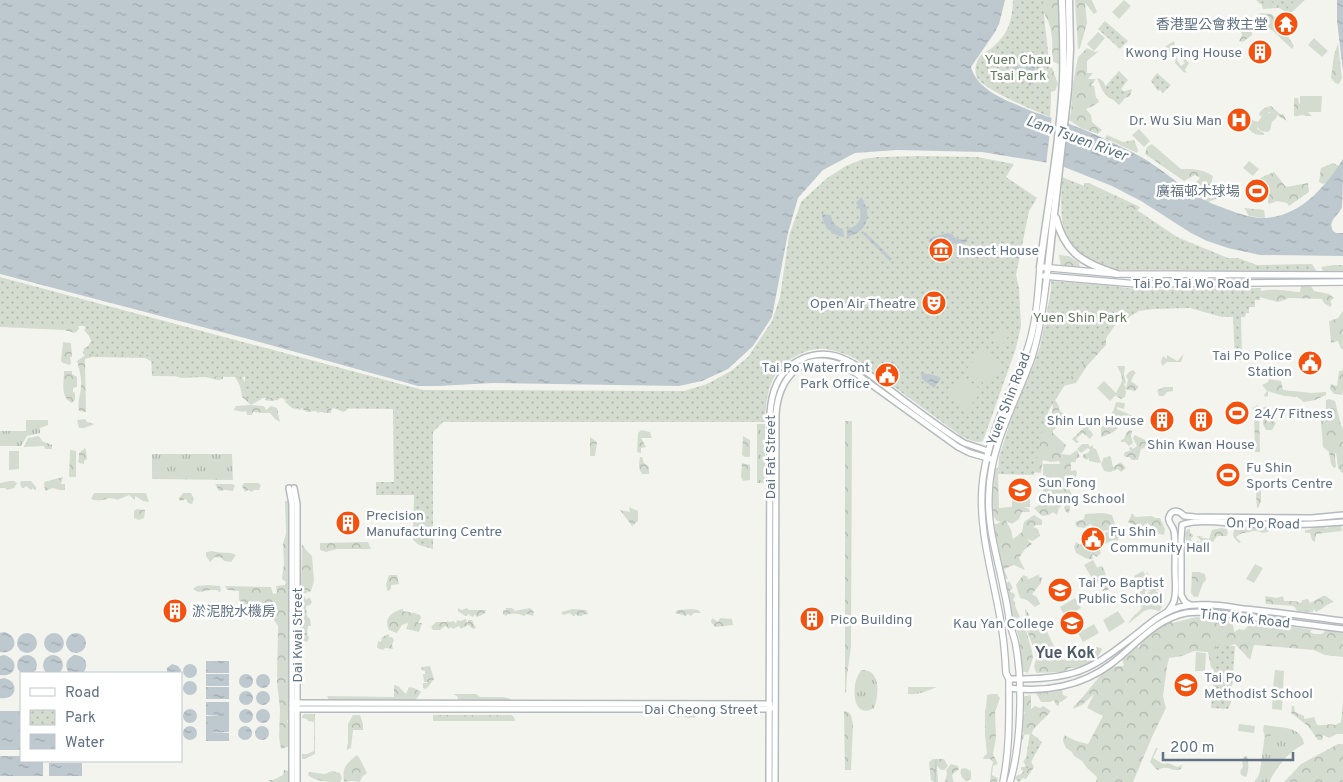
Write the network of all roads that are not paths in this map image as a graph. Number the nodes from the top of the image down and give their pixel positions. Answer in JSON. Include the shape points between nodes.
{"nodes":[{"id":1,"x":1062,"y":0,"type":"edge"},
{"id":2,"x":1069,"y":0,"type":"edge"},
{"id":3,"x":1062,"y":116,"type":"junction"},
{"id":4,"x":1056,"y":174,"type":"junction"},
{"id":5,"x":1055,"y":212,"type":"junction"},
{"id":6,"x":1040,"y":267,"type":"junction"},
{"id":7,"x":1048,"y":268,"type":"junction"},
{"id":8,"x":1117,"y":274,"type":"junction"},
{"id":9,"x":1343,"y":275,"type":"edge"},
{"id":10,"x":1039,"y":276,"type":"junction"},
{"id":11,"x":1047,"y":276,"type":"junction"},
{"id":12,"x":1327,"y":282,"type":"junction"},
{"id":13,"x":1343,"y":282,"type":"edge"},
{"id":14,"x":1343,"y":288,"type":"edge"},
{"id":15,"x":988,"y":451,"type":"junction"},
{"id":16,"x":986,"y":458,"type":"junction"},
{"id":17,"x":994,"y":459,"type":"junction"},
{"id":18,"x":291,"y":488,"type":"dead end"},
{"id":19,"x":1343,"y":515,"type":"edge"},
{"id":20,"x":1184,"y":516,"type":"junction"},
{"id":21,"x":1343,"y":522,"type":"edge"},
{"id":22,"x":1183,"y":525,"type":"junction"},
{"id":23,"x":1173,"y":526,"type":"junction"},
{"id":24,"x":1190,"y":605,"type":"junction"},
{"id":25,"x":1168,"y":612,"type":"junction"},
{"id":26,"x":1343,"y":621,"type":"edge"},
{"id":27,"x":1343,"y":629,"type":"edge"},
{"id":28,"x":1008,"y":679,"type":"junction"},
{"id":29,"x":1019,"y":679,"type":"junction"},
{"id":30,"x":1009,"y":688,"type":"junction"},
{"id":31,"x":1019,"y":689,"type":"junction"},
{"id":32,"x":769,"y":703,"type":"junction"},
{"id":33,"x":294,"y":706,"type":"junction"},
{"id":34,"x":772,"y":708,"type":"junction"},
{"id":35,"x":292,"y":782,"type":"edge"},
{"id":36,"x":297,"y":782,"type":"edge"},
{"id":37,"x":769,"y":782,"type":"edge"},
{"id":38,"x":775,"y":782,"type":"edge"},
{"id":39,"x":1003,"y":782,"type":"edge"},
{"id":40,"x":1010,"y":782,"type":"edge"}],
"edges":[{"from":1,"to":3,"type":"highway"},
{"from":2,"to":3,"type":"highway","via":[[1070,49]]},
{"from":3,"to":4,"type":"highway"},
{"from":4,"to":5,"type":"highway"},
{"from":4,"to":6,"type":"highway"},
{"from":5,"to":7,"type":"highway"},
{"from":5,"to":8,"type":"highway","via":[[1056,221],[1074,253],[1089,264]]},
{"from":6,"to":7,"type":"main road","name":"Tai Po Tai Wo Road"},
{"from":6,"to":10,"type":"main road","name":"Yuen Shin Road"},
{"from":7,"to":8,"type":"main road","name":"Tai Po Tai Wo Road"},
{"from":7,"to":11,"type":"main road","name":"Yuen Shin Road"},
{"from":8,"to":9,"type":"main road","name":"Tai Po Tai Wo Road"},
{"from":10,"to":11,"type":"main road","name":"Tai Po Tai Wo Road"},
{"from":10,"to":15,"type":"main road","name":"Yuen Shin Road","via":[[1030,339]]},
{"from":11,"to":12,"type":"main road","name":"Tai Po Tai Wo Road","via":[[1136,284]]},
{"from":11,"to":17,"type":"main road","name":"Yuen Shin Road","via":[[1036,342]]},
{"from":12,"to":13,"type":"main road","name":"Tai Po Tai Wo Road"},
{"from":12,"to":14,"type":"main road"},
{"from":15,"to":16,"type":"main road","name":"Yuen Shin Road"},
{"from":15,"to":32,"type":"street","name":"Dai Fat Street","via":[[956,438],[843,359],[827,355],[810,356],[784,372],[774,390],[770,414]]},
{"from":16,"to":17,"type":"street","name":"Dai Fat Street"},
{"from":16,"to":28,"type":"main road","name":"Yuen Shin Road","via":[[982,489],[984,533],[1000,614]]},
{"from":16,"to":34,"type":"street","name":"Dai Fat Street","via":[[958,447],[844,366],[828,361],[814,362],[789,376],[779,395],[776,414]]},
{"from":17,"to":29,"type":"main road","name":"Yuen Shin Road","via":[[989,485],[989,518],[1016,646]]},
{"from":18,"to":33,"type":"street","name":"Dai Kwai Street","via":[[297,504]]},
{"from":19,"to":20,"type":"street","name":"On Po Road","via":[[1312,518]]},
{"from":20,"to":22,"type":"street"},
{"from":20,"to":23,"type":"street","name":"On Po Road","via":[[1178,511],[1170,514],[1169,521]]},
{"from":21,"to":22,"type":"street","name":"On Po Road","via":[[1195,522]]},
{"from":22,"to":23,"type":"street","name":"On Po Road"},
{"from":22,"to":24,"type":"street","via":[[1181,594]]},
{"from":23,"to":25,"type":"street","via":[[1175,594]]},
{"from":24,"to":25,"type":"street","name":"Ting Kok Road"},
{"from":24,"to":26,"type":"street","name":"Ting Kok Road","via":[[1207,604]]},
{"from":25,"to":29,"type":"street","name":"Ting Kok Road","via":[[1090,666],[1058,676]]},
{"from":27,"to":31,"type":"street","name":"Ting Kok Road","via":[[1209,612],[1187,613],[1157,626],[1110,665],[1090,676],[1053,688]]},
{"from":28,"to":29,"type":"street","name":"Ting Kok Road"},
{"from":28,"to":30,"type":"main road"},
{"from":29,"to":31,"type":"main road"},
{"from":30,"to":31,"type":"street","name":"Ting Kok Road"},
{"from":30,"to":39,"type":"main road","via":[[1009,732]]},
{"from":31,"to":40,"type":"main road","via":[[1017,748]]},
{"from":32,"to":33,"type":"street","name":"Dai Cheong Street"},
{"from":32,"to":34,"type":"street","name":"Dai Cheong Street"},
{"from":33,"to":34,"type":"street","name":"Dai Cheong Street"},
{"from":33,"to":35,"type":"street","name":"Dai Kwai Street"},
{"from":33,"to":36,"type":"street","name":"Dai Kwai Street"},
{"from":34,"to":37,"type":"street","name":"Dai Fat Street"},
{"from":34,"to":38,"type":"street","name":"Dai Fat Street"}]}
